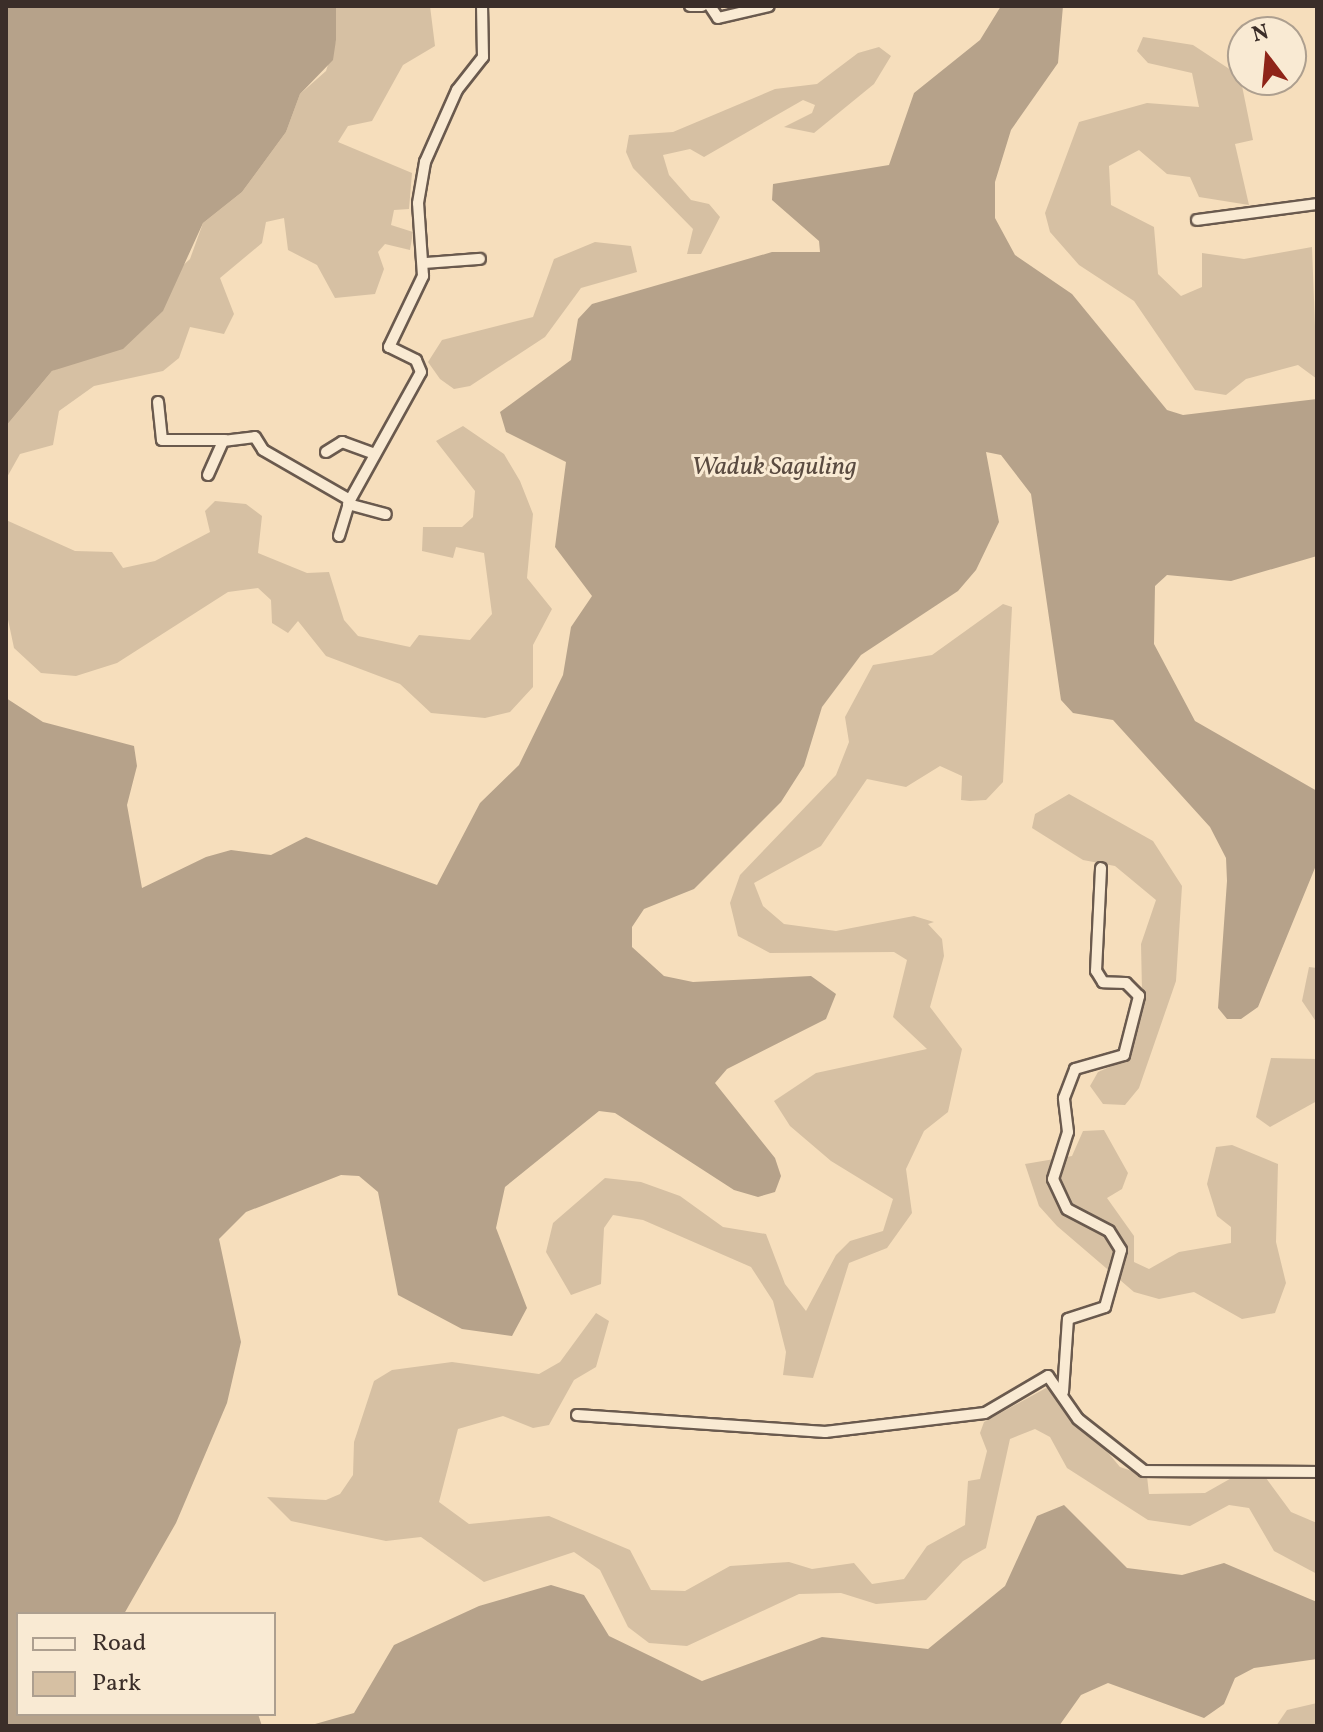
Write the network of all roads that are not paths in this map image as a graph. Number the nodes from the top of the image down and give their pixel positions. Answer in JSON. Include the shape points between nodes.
{"nodes":[{"id":1,"x":482,"y":6,"type":"edge"},
{"id":2,"x":690,"y":6,"type":"edge"},
{"id":3,"x":702,"y":6,"type":"edge"},
{"id":4,"x":710,"y":6,"type":"edge"},
{"id":5,"x":769,"y":6,"type":"edge"},
{"id":6,"x":1317,"y":204,"type":"edge"},
{"id":7,"x":1197,"y":220,"type":"dead end"},
{"id":8,"x":480,"y":259,"type":"dead end"},
{"id":9,"x":425,"y":263,"type":"junction"},
{"id":10,"x":158,"y":402,"type":"dead end"},
{"id":11,"x":225,"y":440,"type":"junction"},
{"id":12,"x":326,"y":452,"type":"dead end"},
{"id":13,"x":375,"y":454,"type":"junction"},
{"id":14,"x":208,"y":475,"type":"dead end"},
{"id":15,"x":349,"y":502,"type":"junction"},
{"id":16,"x":386,"y":514,"type":"dead end"},
{"id":17,"x":339,"y":536,"type":"dead end"},
{"id":18,"x":1101,"y":868,"type":"dead end"},
{"id":19,"x":1063,"y":1394,"type":"junction"},
{"id":20,"x":577,"y":1415,"type":"dead end"},
{"id":21,"x":1317,"y":1472,"type":"edge"}],
"edges":[{"from":1,"to":9,"type":"street","via":[[483,57],[457,90],[424,167],[418,215]]},
{"from":2,"to":3,"type":"street"},
{"from":4,"to":5,"type":"street","via":[[718,18]]},
{"from":6,"to":7,"type":"street"},
{"from":8,"to":9,"type":"street"},
{"from":9,"to":13,"type":"street","via":[[389,347],[418,362],[421,372]]},
{"from":10,"to":11,"type":"street","via":[[162,440]]},
{"from":11,"to":14,"type":"street"},
{"from":11,"to":15,"type":"street","via":[[256,438],[263,450]]},
{"from":12,"to":13,"type":"street","via":[[342,442]]},
{"from":13,"to":15,"type":"street"},
{"from":15,"to":16,"type":"street"},
{"from":15,"to":17,"type":"street"},
{"from":18,"to":19,"type":"street","via":[[1096,971],[1103,982],[1126,983],[1139,996],[1124,1055],[1078,1067],[1064,1098],[1068,1132],[1054,1175],[1057,1193],[1073,1213],[1109,1231],[1121,1250],[1105,1307],[1068,1319]]},
{"from":19,"to":20,"type":"street","via":[[1045,1377],[985,1413],[800,1434]]},
{"from":19,"to":21,"type":"street","via":[[1116,1456],[1144,1471]]}]}
